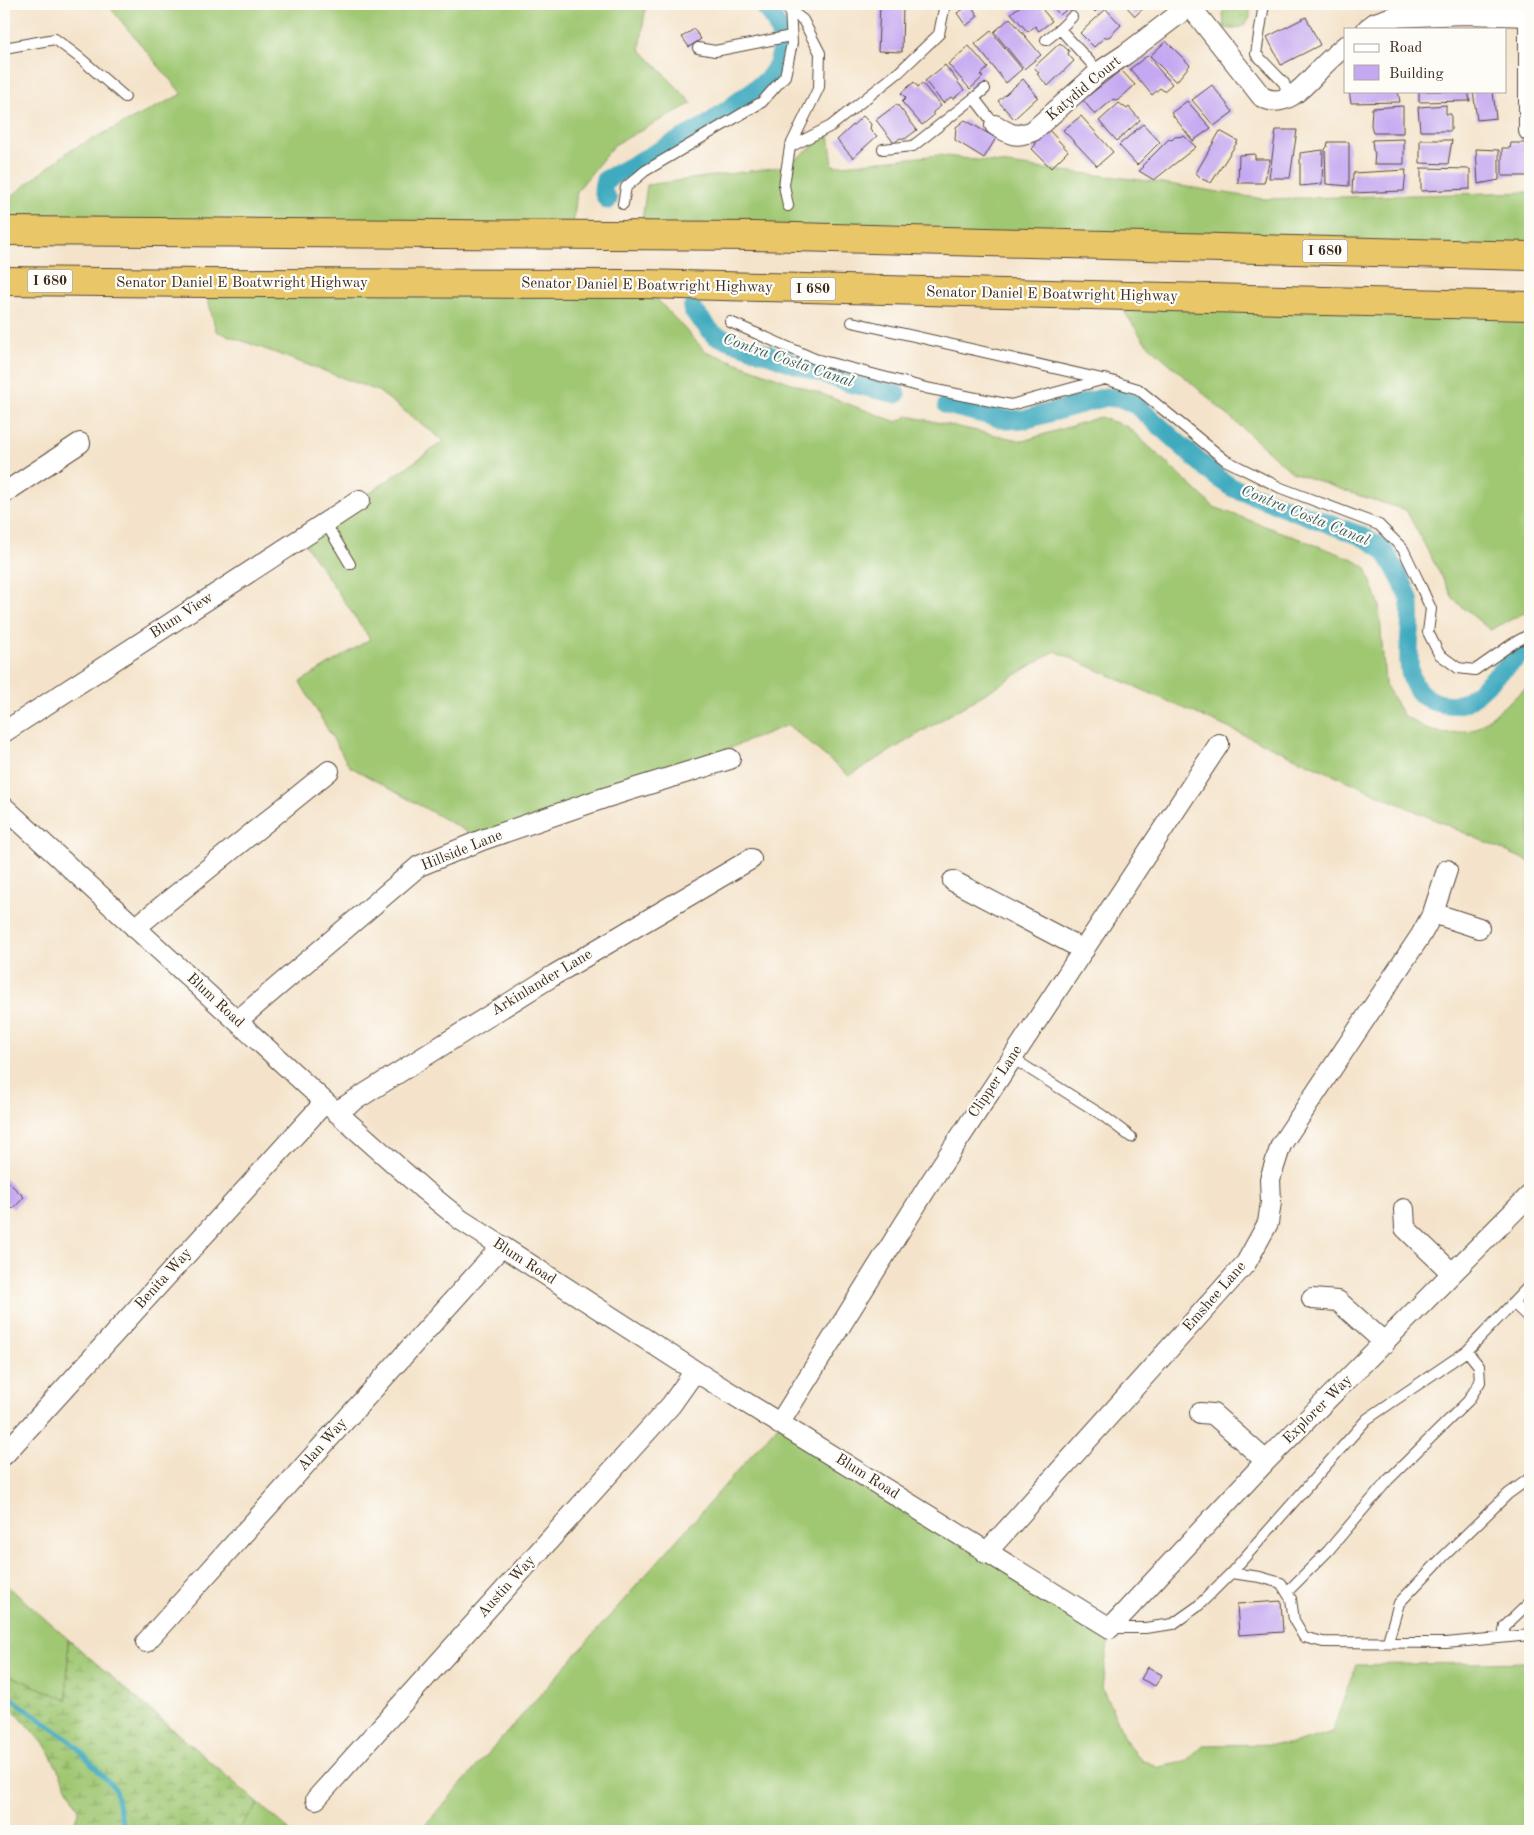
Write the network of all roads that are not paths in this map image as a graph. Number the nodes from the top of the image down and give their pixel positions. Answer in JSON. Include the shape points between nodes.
{"nodes":[{"id":1,"x":945,"y":4,"type":"edge"},
{"id":2,"x":1190,"y":4,"type":"edge"},
{"id":3,"x":1264,"y":4,"type":"edge"},
{"id":4,"x":786,"y":7,"type":"edge"},
{"id":5,"x":1465,"y":9,"type":"edge"},
{"id":6,"x":1530,"y":16,"type":"edge"},
{"id":7,"x":1072,"y":17,"type":"dead end"},
{"id":8,"x":1368,"y":28,"type":"edge"},
{"id":9,"x":1060,"y":29,"type":"junction"},
{"id":10,"x":791,"y":36,"type":"junction"},
{"id":11,"x":1046,"y":40,"type":"dead end"},
{"id":12,"x":1344,"y":47,"type":"edge"},
{"id":13,"x":4,"y":48,"type":"edge"},
{"id":14,"x":698,"y":48,"type":"dead end"},
{"id":15,"x":1099,"y":72,"type":"junction"},
{"id":16,"x":985,"y":89,"type":"dead end"},
{"id":17,"x":1289,"y":96,"type":"junction"},
{"id":18,"x":124,"y":97,"type":"dead end"},
{"id":19,"x":974,"y":98,"type":"junction"},
{"id":20,"x":996,"y":124,"type":"joint"},
{"id":21,"x":1529,"y":131,"type":"edge"},
{"id":22,"x":790,"y":147,"type":"junction"},
{"id":23,"x":883,"y":149,"type":"dead end"},
{"id":24,"x":623,"y":204,"type":"dead end"},
{"id":25,"x":788,"y":206,"type":"dead end"},
{"id":26,"x":4,"y":230,"type":"edge"},
{"id":27,"x":1530,"y":256,"type":"edge"},
{"id":28,"x":4,"y":281,"type":"edge"},
{"id":29,"x":1530,"y":306,"type":"edge"},
{"id":30,"x":730,"y":322,"type":"dead end"},
{"id":31,"x":852,"y":322,"type":"dead end"},
{"id":32,"x":1105,"y":379,"type":"junction"},
{"id":33,"x":80,"y":443,"type":"dead end"},
{"id":34,"x":4,"y":493,"type":"edge"},
{"id":35,"x":360,"y":500,"type":"dead end"},
{"id":36,"x":325,"y":522,"type":"junction"},
{"id":37,"x":350,"y":564,"type":"dead end"},
{"id":38,"x":1530,"y":634,"type":"edge"},
{"id":39,"x":4,"y":732,"type":"edge"},
{"id":40,"x":1219,"y":744,"type":"dead end"},
{"id":41,"x":730,"y":759,"type":"dead end"},
{"id":42,"x":329,"y":771,"type":"dead end"},
{"id":43,"x":4,"y":807,"type":"edge"},
{"id":44,"x":751,"y":859,"type":"dead end"},
{"id":45,"x":1447,"y":870,"type":"dead end"},
{"id":46,"x":953,"y":881,"type":"dead end"},
{"id":47,"x":1433,"y":913,"type":"junction"},
{"id":48,"x":135,"y":928,"type":"junction"},
{"id":49,"x":1479,"y":928,"type":"dead end"},
{"id":50,"x":1084,"y":950,"type":"junction"},
{"id":51,"x":237,"y":1021,"type":"junction"},
{"id":52,"x":1012,"y":1058,"type":"junction"},
{"id":53,"x":330,"y":1107,"type":"junction"},
{"id":54,"x":1131,"y":1137,"type":"dead end"},
{"id":55,"x":1530,"y":1195,"type":"edge"},
{"id":56,"x":1404,"y":1209,"type":"dead end"},
{"id":57,"x":501,"y":1247,"type":"junction"},
{"id":58,"x":1452,"y":1273,"type":"junction"},
{"id":59,"x":1530,"y":1285,"type":"edge"},
{"id":60,"x":1312,"y":1299,"type":"dead end"},
{"id":61,"x":1513,"y":1303,"type":"junction"},
{"id":62,"x":1530,"y":1319,"type":"edge"},
{"id":63,"x":1384,"y":1343,"type":"junction"},
{"id":64,"x":1467,"y":1351,"type":"junction"},
{"id":65,"x":695,"y":1371,"type":"junction"},
{"id":66,"x":1200,"y":1413,"type":"dead end"},
{"id":67,"x":780,"y":1424,"type":"junction"},
{"id":68,"x":4,"y":1455,"type":"edge"},
{"id":69,"x":1266,"y":1461,"type":"junction"},
{"id":70,"x":1530,"y":1478,"type":"edge"},
{"id":71,"x":986,"y":1553,"type":"junction"},
{"id":72,"x":1231,"y":1573,"type":"junction"},
{"id":73,"x":1287,"y":1592,"type":"junction"},
{"id":74,"x":1530,"y":1602,"type":"edge"},
{"id":75,"x":1110,"y":1628,"type":"junction"},
{"id":76,"x":1530,"y":1635,"type":"edge"},
{"id":77,"x":1503,"y":1637,"type":"junction"},
{"id":78,"x":1388,"y":1641,"type":"junction"},
{"id":79,"x":146,"y":1642,"type":"dead end"},
{"id":80,"x":316,"y":1799,"type":"dead end"}],
"edges":[{"from":1,"to":22,"type":"lane","via":[[939,34],[899,72],[831,126]]},
{"from":2,"to":15,"type":"street","name":"Katydid Court"},
{"from":2,"to":17,"type":"street","via":[[1262,97],[1280,101]]},
{"from":3,"to":17,"type":"lane","via":[[1256,54],[1284,83]]},
{"from":4,"to":10,"type":"lane"},
{"from":4,"to":22,"type":"lane","via":[[803,20],[820,53],[819,87]]},
{"from":5,"to":6,"type":"street"},
{"from":5,"to":8,"type":"street","via":[[1393,17]]},
{"from":6,"to":21,"type":"street"},
{"from":7,"to":9,"type":"lane"},
{"from":9,"to":11,"type":"lane"},
{"from":9,"to":15,"type":"lane"},
{"from":10,"to":14,"type":"lane","via":[[715,51]]},
{"from":10,"to":24,"type":"lane","via":[[785,76],[762,102],[645,171],[626,187]]},
{"from":12,"to":17,"type":"street","via":[[1299,92]]},
{"from":13,"to":18,"type":"lane","via":[[55,39]]},
{"from":15,"to":20,"type":"street","name":"Katydid Court","via":[[1033,132],[1010,135]]},
{"from":16,"to":19,"type":"lane"},
{"from":19,"to":20,"type":"lane"},
{"from":19,"to":23,"type":"lane","via":[[913,146]]},
{"from":22,"to":25,"type":"lane","via":[[784,185]]},
{"from":26,"to":27,"type":"highway","number":"I 680","via":[[753,236]]},
{"from":28,"to":29,"type":"highway","name":"Senator Daniel E Boatwright Highway","number":"I 680","via":[[642,284]]},
{"from":30,"to":32,"type":"lane","via":[[815,359],[926,388],[1011,405]]},
{"from":31,"to":32,"type":"lane"},
{"from":32,"to":38,"type":"lane","via":[[1138,389],[1225,460],[1280,488],[1379,525],[1403,549],[1418,580],[1431,609],[1428,632],[1439,654],[1458,668],[1475,670]]},
{"from":33,"to":34,"type":"street"},
{"from":35,"to":36,"type":"street","name":"Blum View"},
{"from":36,"to":37,"type":"lane"},
{"from":36,"to":39,"type":"street","name":"Blum View"},
{"from":40,"to":50,"type":"street","name":"Clipper Lane"},
{"from":41,"to":51,"type":"street","name":"Hillside Lane","via":[[604,798],[482,840],[419,866]]},
{"from":42,"to":48,"type":"street"},
{"from":43,"to":48,"type":"street","name":"Blum Road"},
{"from":44,"to":53,"type":"street","name":"Arkinlander Lane"},
{"from":45,"to":47,"type":"street","name":"Emshee Lane"},
{"from":46,"to":50,"type":"street"},
{"from":47,"to":49,"type":"street"},
{"from":47,"to":71,"type":"street","name":"Emshee Lane","via":[[1281,1145],[1270,1179],[1268,1223],[1246,1263]]},
{"from":48,"to":51,"type":"street","name":"Blum Road"},
{"from":50,"to":52,"type":"street","name":"Clipper Lane"},
{"from":51,"to":53,"type":"street","name":"Blum Road"},
{"from":52,"to":54,"type":"lane"},
{"from":52,"to":67,"type":"street","name":"Clipper Lane"},
{"from":53,"to":57,"type":"street","name":"Blum Road","via":[[460,1220]]},
{"from":53,"to":68,"type":"street","name":"Benita Way"},
{"from":55,"to":58,"type":"street","name":"Explorer Way"},
{"from":56,"to":58,"type":"street","via":[[1405,1228]]},
{"from":57,"to":65,"type":"street","name":"Blum Road"},
{"from":57,"to":79,"type":"street","name":"Alan Way"},
{"from":58,"to":63,"type":"street","name":"Explorer Way"},
{"from":59,"to":61,"type":"lane"},
{"from":60,"to":63,"type":"street","via":[[1338,1301]]},
{"from":61,"to":62,"type":"lane"},
{"from":61,"to":64,"type":"lane"},
{"from":63,"to":69,"type":"street","name":"Explorer Way"},
{"from":64,"to":72,"type":"lane","via":[[1367,1419]]},
{"from":64,"to":73,"type":"lane","via":[[1479,1366],[1480,1382],[1468,1400],[1388,1480],[1328,1551]]},
{"from":65,"to":67,"type":"street","name":"Blum Road"},
{"from":65,"to":80,"type":"street","name":"Austin Way","via":[[671,1406]]},
{"from":66,"to":69,"type":"street","via":[[1213,1414]]},
{"from":67,"to":71,"type":"street","name":"Blum Road"},
{"from":69,"to":75,"type":"street","name":"Explorer Way"},
{"from":70,"to":78,"type":"lane","via":[[1508,1494],[1399,1603]]},
{"from":71,"to":75,"type":"street","name":"Blum Road"},
{"from":72,"to":73,"type":"lane","via":[[1281,1583]]},
{"from":72,"to":75,"type":"lane","via":[[1197,1607],[1173,1624]]},
{"from":73,"to":78,"type":"lane","via":[[1294,1620],[1304,1636],[1322,1642]]},
{"from":74,"to":77,"type":"lane","via":[[1505,1626]]},
{"from":76,"to":77,"type":"lane"},
{"from":77,"to":78,"type":"lane","via":[[1446,1643]]}]}
